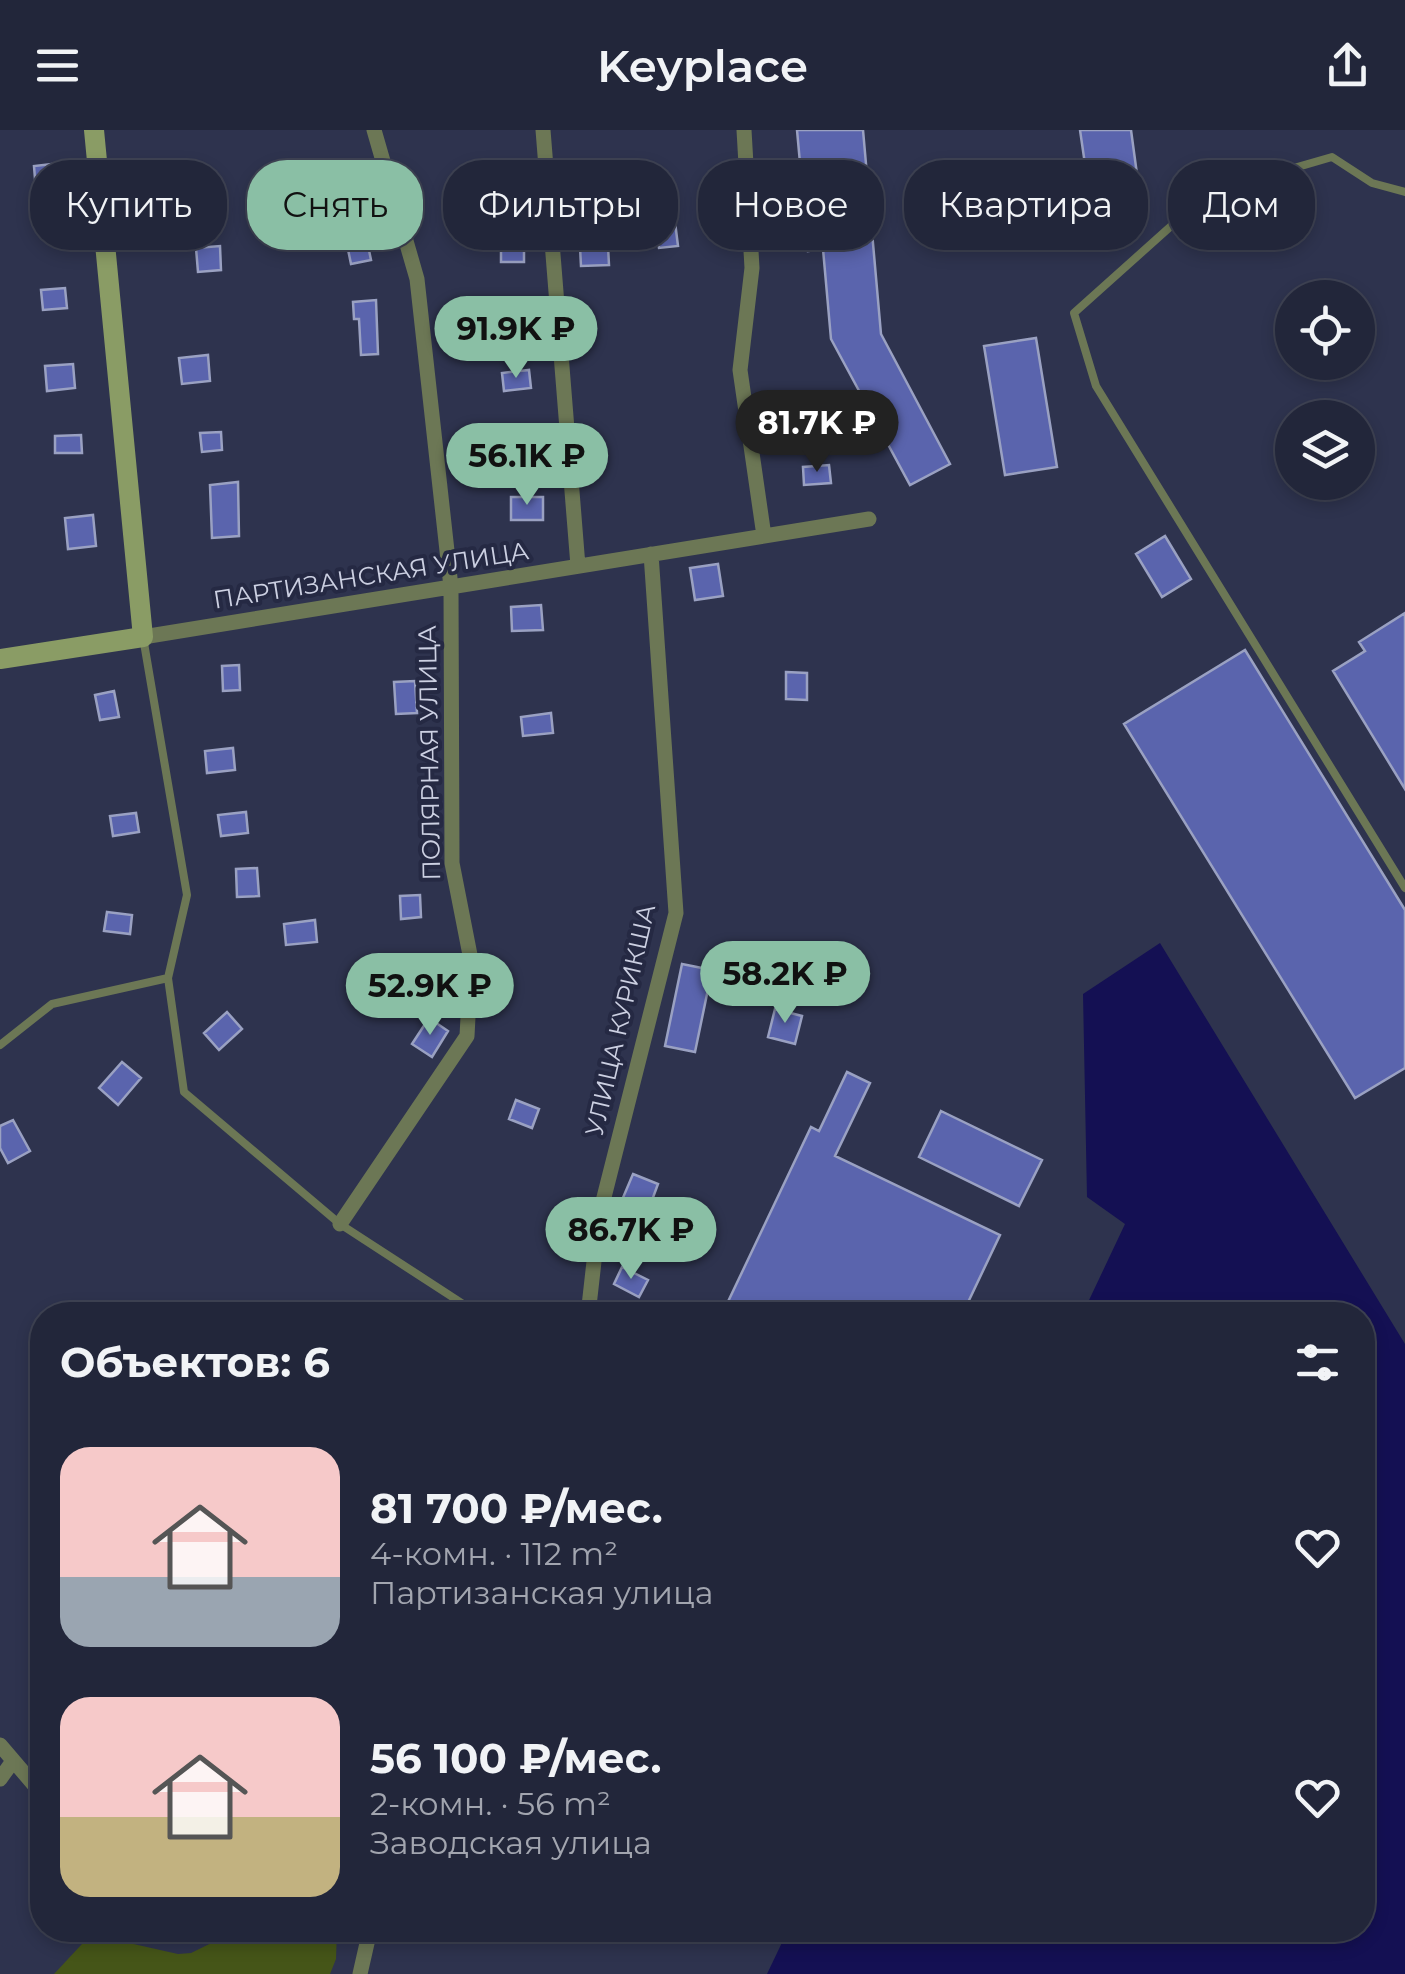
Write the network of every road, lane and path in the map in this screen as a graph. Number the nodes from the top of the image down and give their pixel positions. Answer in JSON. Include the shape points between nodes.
{"nodes":[{"id":1,"x":94,"y":130,"type":"edge"},
{"id":2,"x":374,"y":130,"type":"edge"},
{"id":3,"x":543,"y":130,"type":"edge"},
{"id":4,"x":744,"y":130,"type":"edge"},
{"id":5,"x":1405,"y":192,"type":"edge"},
{"id":6,"x":869,"y":519,"type":"dead end"},
{"id":7,"x":764,"y":536,"type":"junction"},
{"id":8,"x":652,"y":554,"type":"junction"},
{"id":9,"x":578,"y":566,"type":"junction"},
{"id":10,"x":451,"y":587,"type":"junction"},
{"id":11,"x":143,"y":637,"type":"junction"},
{"id":12,"x":0,"y":660,"type":"edge"},
{"id":13,"x":1405,"y":888,"type":"edge"},
{"id":14,"x":168,"y":978,"type":"junction"},
{"id":15,"x":0,"y":1045,"type":"edge"},
{"id":16,"x":340,"y":1224,"type":"junction"},
{"id":17,"x":460,"y":1302,"type":"edge"},
{"id":18,"x":589,"y":1302,"type":"edge"},
{"id":19,"x":0,"y":1746,"type":"edge"},
{"id":20,"x":13,"y":1762,"type":"junction"},
{"id":21,"x":0,"y":1778,"type":"edge"},
{"id":22,"x":30,"y":1781,"type":"edge"},
{"id":23,"x":367,"y":1942,"type":"edge"},
{"id":24,"x":360,"y":1974,"type":"edge"}],
"edges":[{"from":1,"to":11,"type":"street"},
{"from":2,"to":10,"type":"street","name":"ПОЛЯРНАЯ УЛИЦА","via":[[418,280]]},
{"from":3,"to":9,"type":"street"},
{"from":4,"to":7,"type":"street","via":[[752,268],[740,370]]},
{"from":5,"to":13,"type":"lane","via":[[1372,182],[1332,157],[1208,193],[1074,313],[1096,386]]},
{"from":6,"to":7,"type":"street","name":"ПАРТИЗАНСКАЯ УЛИЦА"},
{"from":7,"to":8,"type":"street","name":"ПАРТИЗАНСКАЯ УЛИЦА"},
{"from":8,"to":9,"type":"street","name":"ПАРТИЗАНСКАЯ УЛИЦА"},
{"from":8,"to":18,"type":"street","name":"УЛИЦА КУРИКША","via":[[676,914],[598,1217]]},
{"from":9,"to":10,"type":"street","name":"ПАРТИЗАНСКАЯ УЛИЦА"},
{"from":10,"to":11,"type":"street","name":"ПАРТИЗАНСКАЯ УЛИЦА"},
{"from":10,"to":16,"type":"street","name":"ПОЛЯРНАЯ УЛИЦА","via":[[452,863],[471,960],[467,1036]]},
{"from":11,"to":12,"type":"street","name":"ПАРТИЗАНСКАЯ УЛИЦА"},
{"from":11,"to":14,"type":"lane","via":[[187,894]]},
{"from":14,"to":15,"type":"lane","via":[[52,1004]]},
{"from":14,"to":16,"type":"lane","via":[[184,1092]]},
{"from":16,"to":17,"type":"lane"},
{"from":19,"to":20,"type":"street"},
{"from":20,"to":21,"type":"street"},
{"from":20,"to":22,"type":"street"},
{"from":23,"to":24,"type":"street"}]}
